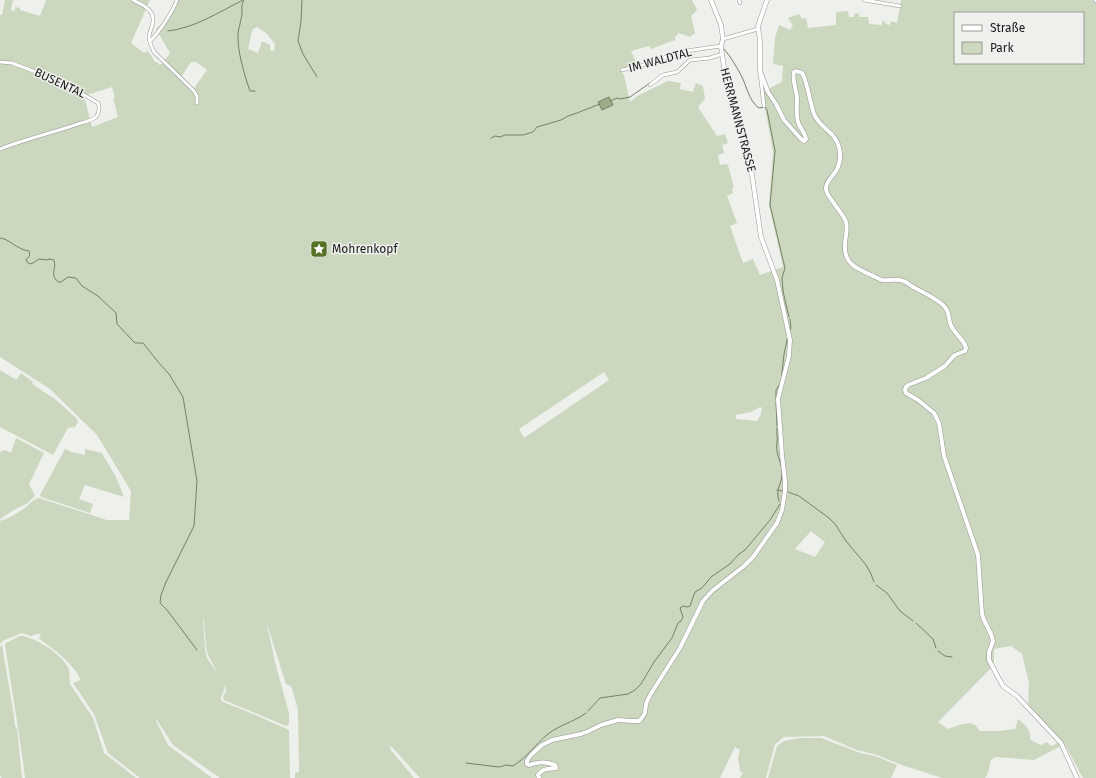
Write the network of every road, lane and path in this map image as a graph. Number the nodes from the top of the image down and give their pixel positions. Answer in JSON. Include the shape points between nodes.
{"nodes":[{"id":1,"x":133,"y":0,"type":"edge"},
{"id":2,"x":177,"y":0,"type":"edge"},
{"id":3,"x":711,"y":0,"type":"edge"},
{"id":4,"x":767,"y":0,"type":"edge"},
{"id":5,"x":864,"y":0,"type":"edge"},
{"id":6,"x":900,"y":6,"type":"dead end"},
{"id":7,"x":758,"y":29,"type":"junction"},
{"id":8,"x":723,"y":39,"type":"junction"},
{"id":9,"x":150,"y":42,"type":"junction"},
{"id":10,"x":721,"y":46,"type":"junction"},
{"id":11,"x":722,"y":54,"type":"junction"},
{"id":12,"x":0,"y":62,"type":"edge"},
{"id":13,"x":622,"y":70,"type":"dead end"},
{"id":14,"x":760,"y":71,"type":"junction"},
{"id":15,"x":650,"y":85,"type":"dead end"},
{"id":16,"x":197,"y":103,"type":"dead end"},
{"id":17,"x":764,"y":106,"type":"dead end"},
{"id":18,"x":0,"y":149,"type":"edge"},
{"id":19,"x":538,"y":778,"type":"edge"},
{"id":20,"x":1077,"y":778,"type":"edge"}],
"edges":[{"from":1,"to":9,"type":"street","via":[[147,7],[152,15],[154,20],[149,36]]},
{"from":2,"to":9,"type":"street"},
{"from":3,"to":8,"type":"street","via":[[721,25]]},
{"from":4,"to":7,"type":"street"},
{"from":5,"to":6,"type":"street"},
{"from":7,"to":8,"type":"street"},
{"from":7,"to":14,"type":"street"},
{"from":8,"to":10,"type":"street","name":"HERRMANNSTRASSE"},
{"from":9,"to":16,"type":"street","via":[[154,52],[194,91]]},
{"from":10,"to":11,"type":"street","name":"HERRMANNSTRASSE"},
{"from":10,"to":13,"type":"street","name":"IM WALDTAL","via":[[679,52]]},
{"from":11,"to":15,"type":"street","via":[[690,60],[676,72],[663,75]]},
{"from":11,"to":19,"type":"street","name":"HERRMANNSTRASSE","via":[[728,91],[749,154],[761,238],[777,280],[790,340],[789,356],[778,399],[785,481],[780,518],[753,557],[703,601],[680,648],[650,696],[641,719],[612,721],[581,734],[547,742],[531,755],[527,764],[548,762],[556,765],[556,768],[544,769]]},
{"from":12,"to":18,"type":"street","name":"BUSENTAL","via":[[12,63],[72,88],[94,100],[99,106],[98,114],[93,119]]},
{"from":14,"to":17,"type":"street"},
{"from":14,"to":20,"type":"street","via":[[768,92],[784,120],[801,139],[805,140],[806,136],[797,116],[794,76],[794,72],[800,72],[805,79],[815,117],[838,143],[840,162],[825,188],[846,222],[844,246],[848,260],[860,270],[882,280],[905,281],[930,295],[947,309],[953,329],[965,345],[964,351],[955,355],[945,366],[908,385],[905,392],[934,413],[939,423],[944,456],[978,555],[982,614],[992,641],[989,660],[1003,686],[1061,743]]}]}
